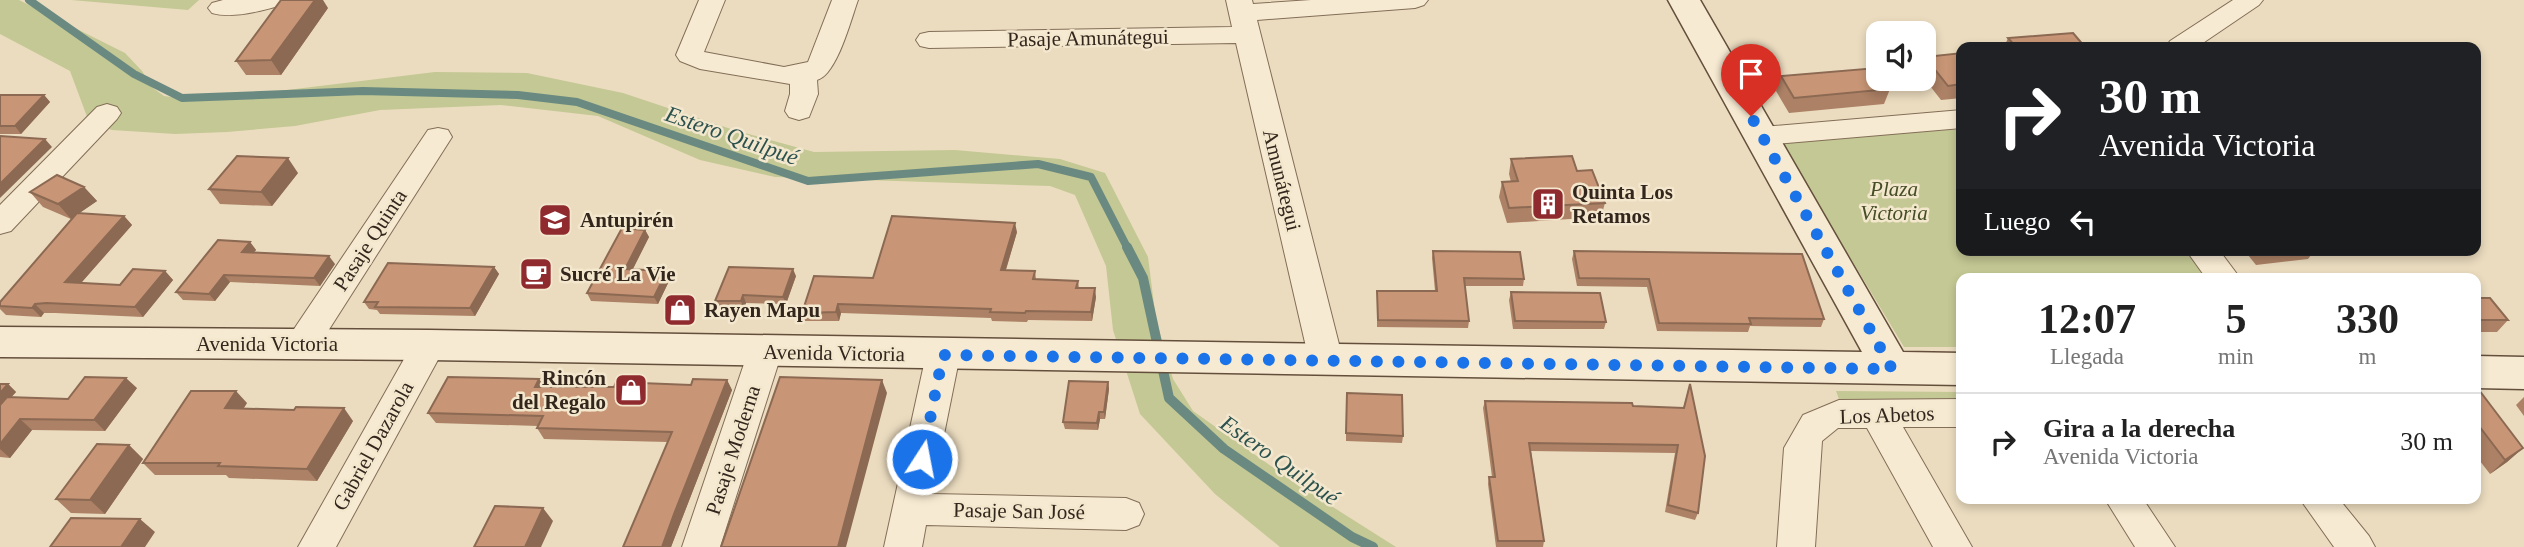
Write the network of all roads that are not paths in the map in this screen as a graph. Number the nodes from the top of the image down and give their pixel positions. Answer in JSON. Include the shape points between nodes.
{"nodes":[{"id":1,"x":273,"y":0,"type":"edge"},
{"id":2,"x":712,"y":0,"type":"edge"},
{"id":3,"x":845,"y":0,"type":"edge"},
{"id":4,"x":1415,"y":0,"type":"edge"},
{"id":5,"x":1684,"y":0,"type":"edge"},
{"id":6,"x":2250,"y":0,"type":"edge"},
{"id":7,"x":220,"y":9,"type":"edge"},
{"id":8,"x":1243,"y":16,"type":"edge"},
{"id":9,"x":929,"y":40,"type":"dead end"},
{"id":10,"x":2187,"y":42,"type":"edge"},
{"id":11,"x":803,"y":74,"type":"junction"},
{"id":12,"x":799,"y":111,"type":"dead end"},
{"id":13,"x":107,"y":114,"type":"dead end"},
{"id":14,"x":1956,"y":120,"type":"edge"},
{"id":15,"x":438,"y":136,"type":"dead end"},
{"id":16,"x":1762,"y":136,"type":"junction"},
{"id":17,"x":0,"y":223,"type":"edge"},
{"id":18,"x":2206,"y":256,"type":"edge"},
{"id":19,"x":2220,"y":273,"type":"edge"},
{"id":20,"x":0,"y":342,"type":"edge"},
{"id":21,"x":302,"y":344,"type":"junction"},
{"id":22,"x":429,"y":345,"type":"junction"},
{"id":23,"x":765,"y":352,"type":"junction"},
{"id":24,"x":943,"y":355,"type":"junction"},
{"id":25,"x":1326,"y":360,"type":"junction"},
{"id":26,"x":1892,"y":369,"type":"junction"},
{"id":27,"x":1956,"y":369,"type":"edge"},
{"id":28,"x":2481,"y":372,"type":"edge"},
{"id":29,"x":2524,"y":373,"type":"edge"},
{"id":30,"x":1956,"y":413,"type":"edge"},
{"id":31,"x":1877,"y":414,"type":"junction"},
{"id":32,"x":2126,"y":504,"type":"edge"},
{"id":33,"x":2322,"y":504,"type":"edge"},
{"id":34,"x":912,"y":509,"type":"junction"},
{"id":35,"x":1126,"y":514,"type":"dead end"},
{"id":36,"x":317,"y":547,"type":"edge"},
{"id":37,"x":701,"y":547,"type":"edge"},
{"id":38,"x":903,"y":547,"type":"edge"},
{"id":39,"x":1796,"y":547,"type":"edge"},
{"id":40,"x":1953,"y":547,"type":"edge"},
{"id":41,"x":2156,"y":547,"type":"edge"},
{"id":42,"x":2356,"y":547,"type":"edge"}],
"edges":[{"from":1,"to":7,"type":"street"},
{"from":2,"to":11,"type":"street","via":[[689,55],[700,61],[785,76]]},
{"from":3,"to":11,"type":"street","via":[[820,65]]},
{"from":4,"to":8,"type":"street","name":"Pasaje Amunátegui"},
{"from":5,"to":16,"type":"street"},
{"from":6,"to":10,"type":"street"},
{"from":8,"to":9,"type":"street","name":"Pasaje Amunátegui"},
{"from":8,"to":25,"type":"street","name":"Amunátegui"},
{"from":11,"to":12,"type":"street"},
{"from":13,"to":17,"type":"street"},
{"from":14,"to":16,"type":"street"},
{"from":15,"to":21,"type":"street","name":"Pasaje Quinta"},
{"from":16,"to":26,"type":"street"},
{"from":18,"to":19,"type":"street"},
{"from":20,"to":21,"type":"street","name":"Avenida Victoria"},
{"from":21,"to":22,"type":"street","name":"Avenida Victoria"},
{"from":22,"to":23,"type":"street","name":"Avenida Victoria"},
{"from":22,"to":36,"type":"street","name":"Gabriel Dazarola"},
{"from":23,"to":24,"type":"street","name":"Avenida Victoria"},
{"from":23,"to":37,"type":"street","name":"Pasaje Moderna"},
{"from":24,"to":25,"type":"street","name":"Avenida Victoria"},
{"from":24,"to":34,"type":"street"},
{"from":25,"to":26,"type":"street","name":"Avenida Victoria"},
{"from":26,"to":27,"type":"street","name":"Avenida Victoria"},
{"from":28,"to":29,"type":"street"},
{"from":30,"to":31,"type":"street","name":"Los Abetos"},
{"from":31,"to":39,"type":"street","name":"Los Abetos","via":[[1820,419],[1806,433]]},
{"from":31,"to":40,"type":"street"},
{"from":32,"to":41,"type":"street"},
{"from":33,"to":42,"type":"street"},
{"from":34,"to":35,"type":"street","name":"Pasaje San José"},
{"from":34,"to":38,"type":"street"}]}
